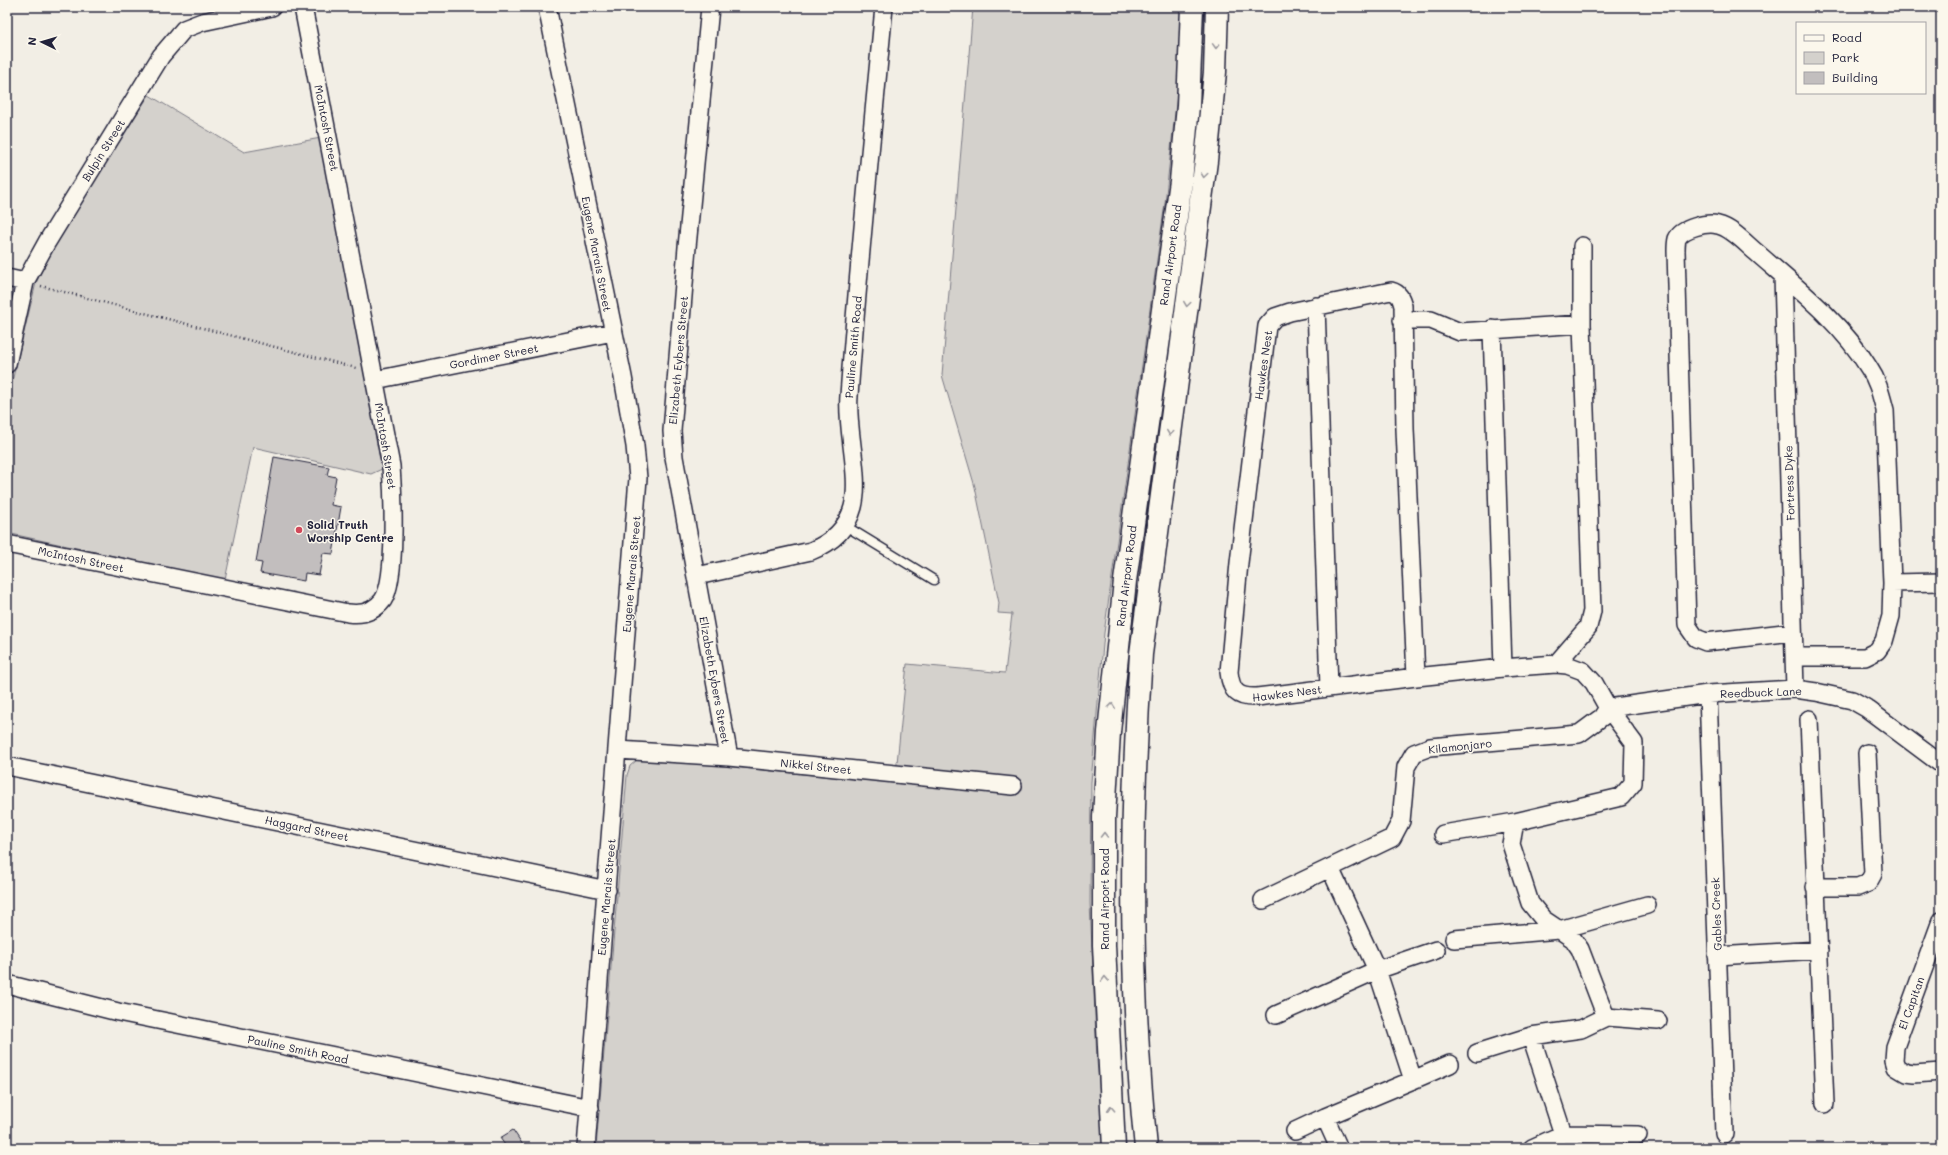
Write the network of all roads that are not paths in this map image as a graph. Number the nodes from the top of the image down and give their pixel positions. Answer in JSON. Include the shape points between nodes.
{"nodes":[{"id":1,"x":272,"y":7,"type":"edge"},
{"id":2,"x":303,"y":7,"type":"edge"},
{"id":3,"x":547,"y":7,"type":"edge"},
{"id":4,"x":710,"y":7,"type":"edge"},
{"id":5,"x":884,"y":7,"type":"edge"},
{"id":6,"x":1192,"y":7,"type":"edge"},
{"id":7,"x":1218,"y":7,"type":"edge"},
{"id":8,"x":1582,"y":246,"type":"dead end"},
{"id":9,"x":1783,"y":276,"type":"junction"},
{"id":10,"x":7,"y":278,"type":"edge"},
{"id":11,"x":25,"y":282,"type":"junction"},
{"id":12,"x":1316,"y":306,"type":"junction"},
{"id":13,"x":1402,"y":320,"type":"junction"},
{"id":14,"x":1582,"y":324,"type":"junction"},
{"id":15,"x":1492,"y":329,"type":"junction"},
{"id":16,"x":613,"y":332,"type":"junction"},
{"id":17,"x":7,"y":364,"type":"edge"},
{"id":18,"x":374,"y":376,"type":"junction"},
{"id":19,"x":844,"y":525,"type":"junction"},
{"id":20,"x":7,"y":544,"type":"edge"},
{"id":21,"x":697,"y":576,"type":"junction"},
{"id":22,"x":934,"y":580,"type":"dead end"},
{"id":23,"x":1941,"y":582,"type":"edge"},
{"id":24,"x":1892,"y":583,"type":"junction"},
{"id":25,"x":1793,"y":632,"type":"junction"},
{"id":26,"x":1796,"y":657,"type":"junction"},
{"id":27,"x":1556,"y":664,"type":"junction"},
{"id":28,"x":1503,"y":668,"type":"junction"},
{"id":29,"x":1416,"y":677,"type":"junction"},
{"id":30,"x":1329,"y":688,"type":"junction"},
{"id":31,"x":1795,"y":690,"type":"junction"},
{"id":32,"x":1708,"y":694,"type":"junction"},
{"id":33,"x":1608,"y":708,"type":"junction"},
{"id":34,"x":1809,"y":719,"type":"dead end"},
{"id":35,"x":618,"y":750,"type":"junction"},
{"id":36,"x":1867,"y":753,"type":"dead end"},
{"id":37,"x":729,"y":757,"type":"junction"},
{"id":38,"x":1941,"y":764,"type":"edge"},
{"id":39,"x":7,"y":766,"type":"edge"},
{"id":40,"x":1013,"y":786,"type":"dead end"},
{"id":41,"x":1515,"y":822,"type":"junction"},
{"id":42,"x":1443,"y":834,"type":"dead end"},
{"id":43,"x":1330,"y":868,"type":"junction"},
{"id":44,"x":1815,"y":887,"type":"junction"},
{"id":45,"x":607,"y":890,"type":"junction"},
{"id":46,"x":1263,"y":900,"type":"dead end"},
{"id":47,"x":1647,"y":905,"type":"dead end"},
{"id":48,"x":1941,"y":921,"type":"edge"},
{"id":49,"x":1560,"y":930,"type":"junction"},
{"id":50,"x":1454,"y":939,"type":"dead end"},
{"id":51,"x":1436,"y":950,"type":"dead end"},
{"id":52,"x":1819,"y":950,"type":"junction"},
{"id":53,"x":1718,"y":956,"type":"junction"},
{"id":54,"x":1377,"y":970,"type":"junction"},
{"id":55,"x":7,"y":984,"type":"edge"},
{"id":56,"x":1276,"y":1015,"type":"dead end"},
{"id":57,"x":1606,"y":1017,"type":"junction"},
{"id":58,"x":1658,"y":1021,"type":"dead end"},
{"id":59,"x":1531,"y":1036,"type":"junction"},
{"id":60,"x":1477,"y":1053,"type":"dead end"},
{"id":61,"x":1450,"y":1064,"type":"dead end"},
{"id":62,"x":1941,"y":1072,"type":"edge"},
{"id":63,"x":1413,"y":1080,"type":"junction"},
{"id":64,"x":1825,"y":1104,"type":"dead end"},
{"id":65,"x":590,"y":1108,"type":"junction"},
{"id":66,"x":1325,"y":1117,"type":"junction"},
{"id":67,"x":1294,"y":1131,"type":"dead end"},
{"id":68,"x":1563,"y":1134,"type":"junction"},
{"id":69,"x":1724,"y":1134,"type":"dead end"},
{"id":70,"x":1638,"y":1135,"type":"dead end"},
{"id":71,"x":586,"y":1148,"type":"edge"},
{"id":72,"x":1114,"y":1148,"type":"edge"},
{"id":73,"x":1146,"y":1148,"type":"edge"},
{"id":74,"x":1339,"y":1148,"type":"edge"},
{"id":75,"x":1532,"y":1148,"type":"edge"}],
"edges":[{"from":1,"to":11,"type":"street","name":"Bulpin Street","via":[[194,25],[184,29],[176,37],[161,56]]},
{"from":2,"to":18,"type":"street","name":"McIntosh Street"},
{"from":3,"to":16,"type":"street","name":"Eugene Marais Street"},
{"from":4,"to":21,"type":"street","name":"Elizabeth Eybers Street","via":[[672,417],[674,456]]},
{"from":5,"to":19,"type":"street","name":"Pauline Smith Road","via":[[848,397],[855,491],[853,507]]},
{"from":72,"to":6,"type":"main road","name":"Rand Airport Road","one_way":true,"via":[[1104,944],[1104,817],[1109,732],[1125,581],[1181,181],[1188,106]]},
{"from":7,"to":73,"type":"main road","name":"Rand Airport Road","one_way":true,"via":[[1215,72],[1206,161],[1141,654],[1136,721],[1132,924],[1136,1033]]},
{"from":8,"to":14,"type":"street"},
{"from":9,"to":24,"type":"street","via":[[1831,319],[1869,367],[1879,387],[1885,410]]},
{"from":9,"to":25,"type":"street","name":"Fortress Dyke"},
{"from":9,"to":25,"type":"street","via":[[1733,233],[1718,225],[1695,226],[1677,239],[1687,625],[1696,638],[1706,642]]},
{"from":10,"to":11,"type":"street"},
{"from":11,"to":17,"type":"street","name":"Bulpin Street"},
{"from":12,"to":13,"type":"street","name":"Hawkes Nest","via":[[1391,291],[1396,292],[1400,298],[1403,306]]},
{"from":12,"to":30,"type":"street"},
{"from":12,"to":30,"type":"street","name":"Hawkes Nest","via":[[1275,317],[1267,326],[1229,672],[1230,685],[1237,694],[1246,698]]},
{"from":13,"to":15,"type":"street","via":[[1431,320],[1460,332]]},
{"from":13,"to":29,"type":"street","name":"Hawkes Nest"},
{"from":14,"to":15,"type":"street"},
{"from":14,"to":27,"type":"street","via":[[1592,611],[1588,627]]},
{"from":15,"to":28,"type":"street"},
{"from":16,"to":18,"type":"street","name":"Gordimer Street"},
{"from":16,"to":35,"type":"street","name":"Eugene Marais Street","via":[[633,432],[638,478]]},
{"from":18,"to":20,"type":"street","name":"McIntosh Street","via":[[391,466],[393,526],[388,588],[383,599],[368,612],[348,613]]},
{"from":19,"to":21,"type":"street","name":"Pauline Smith Road","via":[[834,538],[811,551]]},
{"from":19,"to":22,"type":"lane"},
{"from":21,"to":37,"type":"street","name":"Elizabeth Eybers Street"},
{"from":23,"to":24,"type":"street"},
{"from":24,"to":26,"type":"street","via":[[1891,616],[1884,641],[1877,651],[1865,657]]},
{"from":25,"to":26,"type":"street","name":"Fortress Dyke"},
{"from":26,"to":31,"type":"street","name":"Fortress Dyke"},
{"from":27,"to":28,"type":"street","name":"Hawkes Nest"},
{"from":27,"to":33,"type":"street","name":"Hawkes Nest","via":[[1583,671],[1594,683]]},
{"from":28,"to":29,"type":"street","name":"Hawkes Nest"},
{"from":29,"to":30,"type":"street","name":"Hawkes Nest"},
{"from":31,"to":32,"type":"street","name":"Reedbuck Lane"},
{"from":31,"to":38,"type":"street","name":"Reedbuck Lane","via":[[1852,700],[1882,719]]},
{"from":32,"to":33,"type":"street","name":"Reedbuck Lane"},
{"from":32,"to":53,"type":"street","name":"Gables Creek"},
{"from":33,"to":41,"type":"street","name":"Hawkes Nest","via":[[1634,743],[1633,783],[1621,797]]},
{"from":33,"to":43,"type":"street","name":"Kilamonjaro","via":[[1602,718],[1579,734],[1430,747],[1414,753],[1406,766],[1401,822],[1392,838]]},
{"from":34,"to":44,"type":"street"},
{"from":35,"to":37,"type":"street","name":"Nikkel Street"},
{"from":35,"to":45,"type":"street","name":"Eugene Marais Street"},
{"from":36,"to":44,"type":"street","via":[[1872,874],[1868,883],[1858,887]]},
{"from":37,"to":40,"type":"street","name":"Nikkel Street"},
{"from":39,"to":45,"type":"street","name":"Haggard Street"},
{"from":41,"to":42,"type":"street","name":"Hawkes Nest"},
{"from":41,"to":49,"type":"street","via":[[1512,844],[1530,903],[1543,919]]},
{"from":43,"to":46,"type":"street","name":"Kilamonjaro"},
{"from":43,"to":54,"type":"street"},
{"from":44,"to":52,"type":"street"},
{"from":45,"to":65,"type":"street","name":"Eugene Marais Street"},
{"from":47,"to":49,"type":"street"},
{"from":48,"to":62,"type":"street","name":"El Capitan","via":[[1895,1047],[1894,1060],[1896,1067],[1906,1073]]},
{"from":49,"to":50,"type":"street"},
{"from":49,"to":57,"type":"street","via":[[1573,939],[1580,949]]},
{"from":51,"to":54,"type":"street"},
{"from":52,"to":53,"type":"street"},
{"from":52,"to":64,"type":"street"},
{"from":53,"to":69,"type":"street","name":"Gables Creek"},
{"from":54,"to":56,"type":"street"},
{"from":54,"to":63,"type":"street"},
{"from":55,"to":65,"type":"street","name":"Pauline Smith Road","via":[[118,1012]]},
{"from":57,"to":58,"type":"street"},
{"from":57,"to":59,"type":"street","via":[[1581,1029]]},
{"from":59,"to":60,"type":"street"},
{"from":59,"to":68,"type":"street"},
{"from":61,"to":63,"type":"street"},
{"from":63,"to":66,"type":"street"},
{"from":65,"to":71,"type":"street","name":"Eugene Marais Street"},
{"from":66,"to":67,"type":"street"},
{"from":66,"to":74,"type":"street"},
{"from":68,"to":70,"type":"street"},
{"from":68,"to":75,"type":"street"}]}
